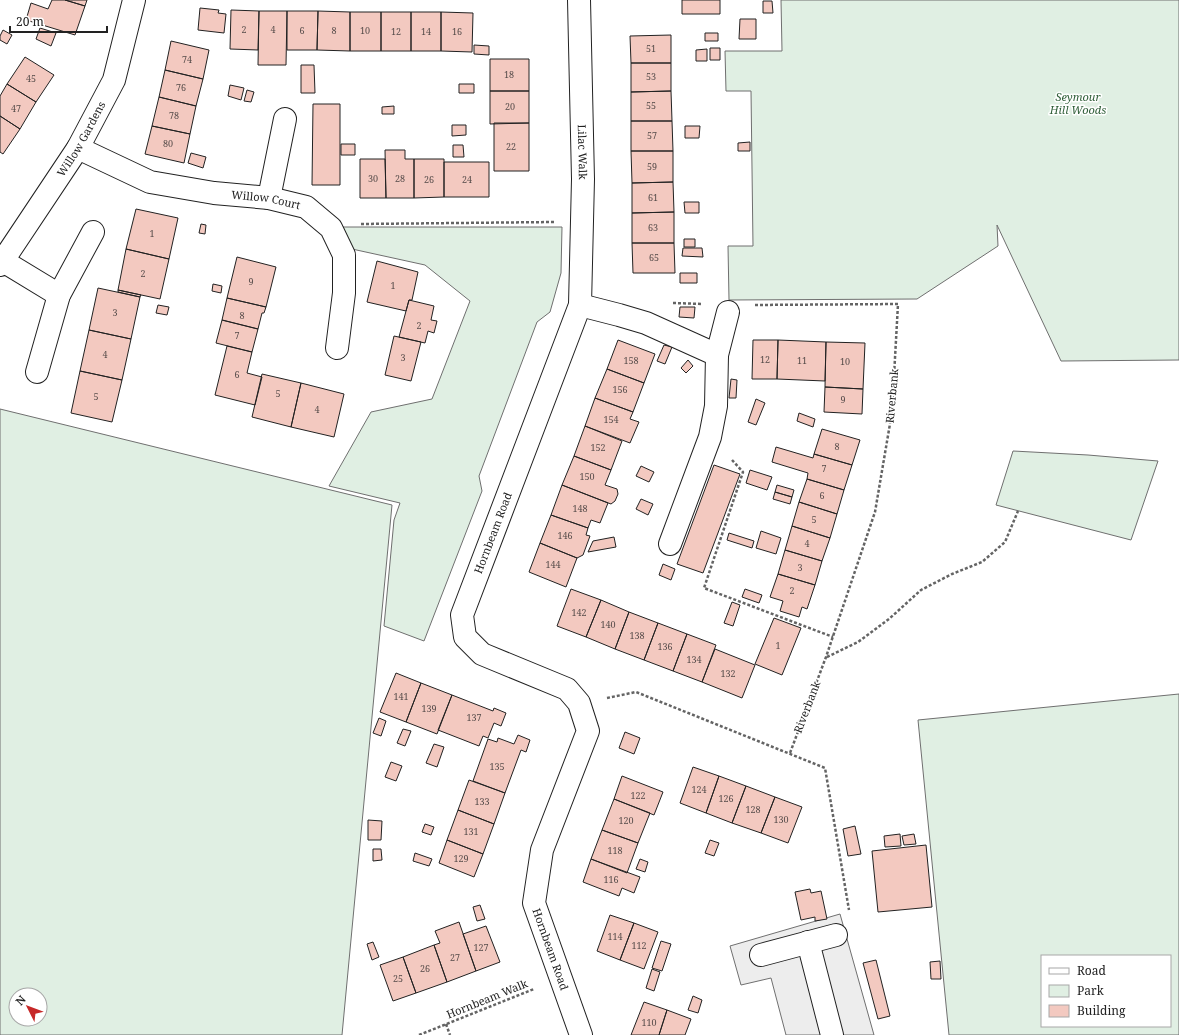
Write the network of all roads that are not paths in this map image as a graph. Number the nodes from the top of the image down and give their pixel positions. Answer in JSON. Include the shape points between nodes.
{"nodes":[{"id":1,"x":134,"y":0,"type":"edge"},
{"id":2,"x":579,"y":0,"type":"edge"},
{"id":3,"x":285,"y":119,"type":"dead end"},
{"id":4,"x":78,"y":148,"type":"junction"},
{"id":5,"x":269,"y":198,"type":"junction"},
{"id":6,"x":93,"y":232,"type":"dead end"},
{"id":7,"x":1,"y":263,"type":"edge"},
{"id":8,"x":59,"y":295,"type":"junction"},
{"id":9,"x":580,"y":305,"type":"junction"},
{"id":10,"x":728,"y":312,"type":"dead end"},
{"id":11,"x":337,"y":348,"type":"dead end"},
{"id":12,"x":717,"y":355,"type":"junction"},
{"id":13,"x":37,"y":372,"type":"dead end"},
{"id":14,"x":670,"y":544,"type":"dead end"},
{"id":15,"x":836,"y":935,"type":"road end"},
{"id":16,"x":808,"y":942,"type":"junction"},
{"id":17,"x":761,"y":955,"type":"dead end"},
{"id":18,"x":581,"y":1035,"type":"edge"},
{"id":19,"x":832,"y":1035,"type":"edge"}],
"edges":[{"from":1,"to":4,"type":"street","name":"Willow Gardens","via":[[114,80]]},
{"from":2,"to":9,"type":"street","name":"Lilac Walk","via":[[583,179]]},
{"from":3,"to":5,"type":"street"},
{"from":4,"to":5,"type":"street","name":"Willow Court","via":[[150,182],[214,193]]},
{"from":4,"to":7,"type":"street","name":"Willow Gardens"},
{"from":5,"to":11,"type":"street","name":"Willow Court","via":[[306,207],[331,228],[344,255],[344,293]]},
{"from":6,"to":8,"type":"street"},
{"from":7,"to":8,"type":"street"},
{"from":8,"to":13,"type":"street"},
{"from":9,"to":12,"type":"street","via":[[646,323]]},
{"from":9,"to":18,"type":"street","name":"Hornbeam Road","via":[[462,615],[465,637],[482,654],[567,689],[579,703],[588,731],[542,850],[534,903]]},
{"from":10,"to":12,"type":"street"},
{"from":12,"to":14,"type":"street","via":[[716,406],[710,437]]},
{"from":15,"to":16,"type":"street"},
{"from":16,"to":17,"type":"street"},
{"from":16,"to":19,"type":"street"}]}
